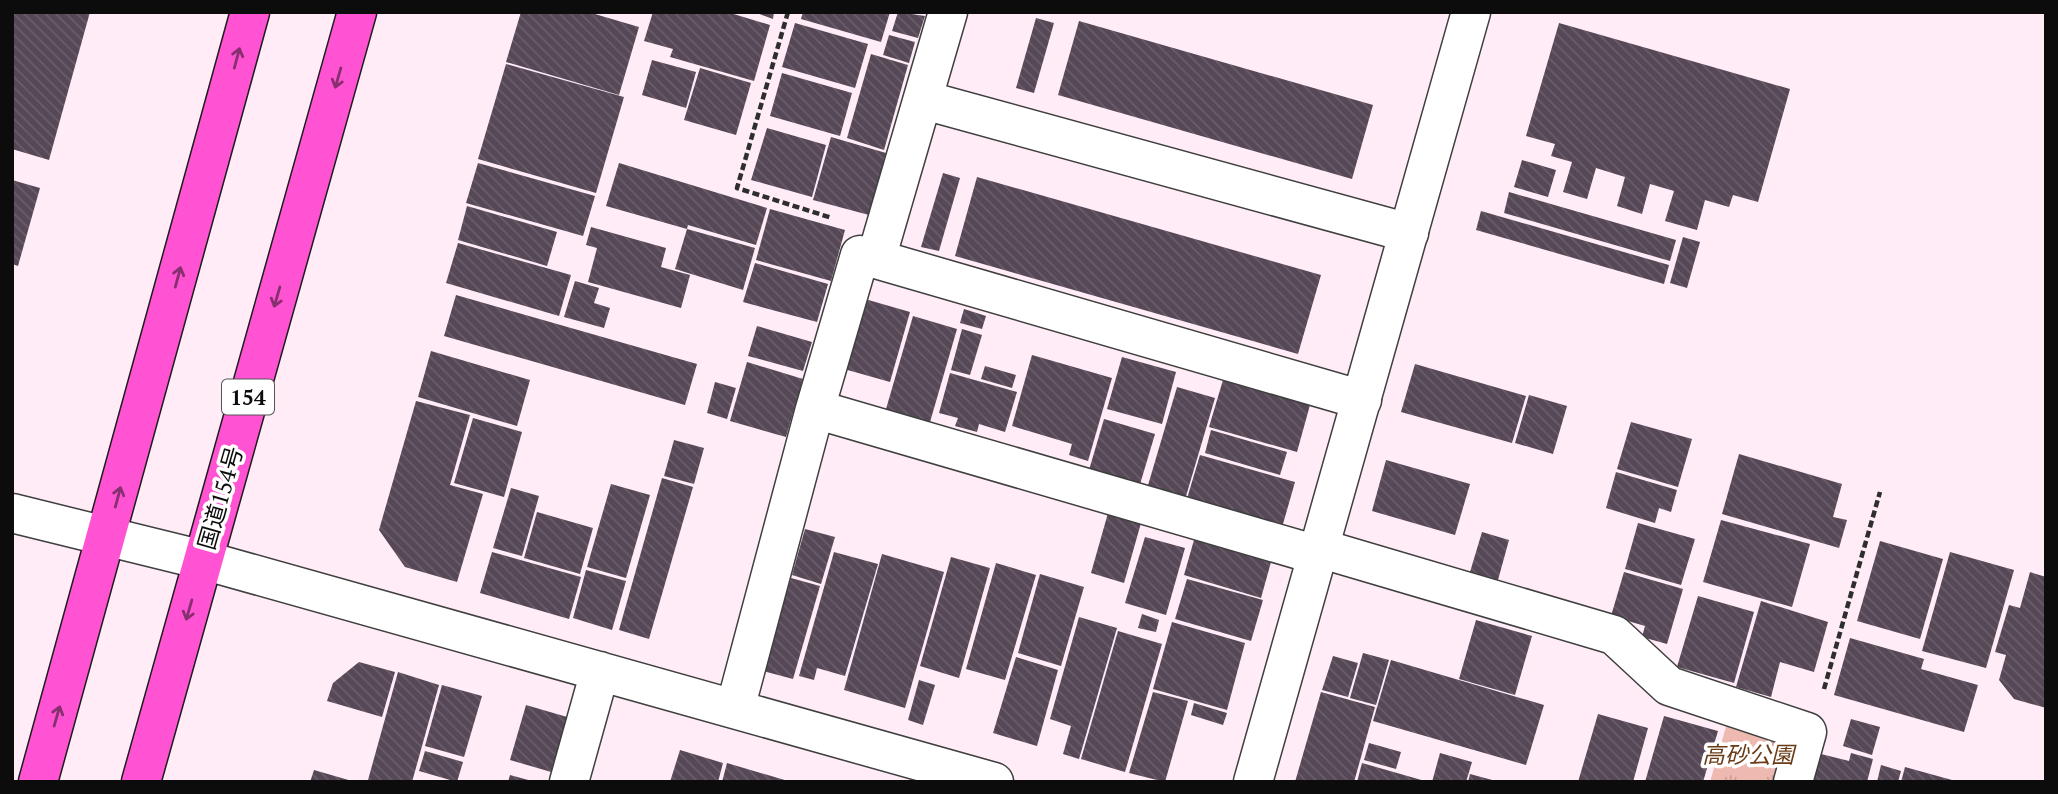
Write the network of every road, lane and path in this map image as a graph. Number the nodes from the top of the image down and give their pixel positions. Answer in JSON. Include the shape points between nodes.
{"nodes":[{"id":1,"x":250,"y":12,"type":"edge"},
{"id":2,"x":356,"y":12,"type":"edge"},
{"id":3,"x":788,"y":12,"type":"edge"},
{"id":4,"x":948,"y":12,"type":"edge"},
{"id":5,"x":1471,"y":12,"type":"edge"},
{"id":6,"x":924,"y":100,"type":"junction"},
{"id":7,"x":1409,"y":233,"type":"junction"},
{"id":8,"x":880,"y":246,"type":"junction"},
{"id":9,"x":1362,"y":400,"type":"junction"},
{"id":10,"x":815,"y":409,"type":"junction"},
{"id":11,"x":1880,"y":492,"type":"dead end"},
{"id":12,"x":12,"y":513,"type":"edge"},
{"id":13,"x":107,"y":538,"type":"junction"},
{"id":14,"x":1318,"y":552,"type":"junction"},
{"id":15,"x":203,"y":560,"type":"junction"},
{"id":16,"x":600,"y":671,"type":"junction"},
{"id":17,"x":735,"y":709,"type":"junction"},
{"id":18,"x":1807,"y":732,"type":"junction"},
{"id":19,"x":38,"y":782,"type":"edge"},
{"id":20,"x":141,"y":782,"type":"edge"},
{"id":21,"x":569,"y":782,"type":"edge"},
{"id":22,"x":994,"y":782,"type":"edge"},
{"id":23,"x":1253,"y":782,"type":"edge"},
{"id":24,"x":1793,"y":782,"type":"edge"}],
"edges":[{"from":13,"to":1,"type":"highway","one_way":true},
{"from":2,"to":15,"type":"highway","name":"国道154号","number":"154","one_way":true},
{"from":3,"to":8,"type":"path","via":[[737,188]]},
{"from":4,"to":6,"type":"street"},
{"from":5,"to":7,"type":"street"},
{"from":6,"to":7,"type":"street"},
{"from":6,"to":8,"type":"street"},
{"from":7,"to":9,"type":"street"},
{"from":8,"to":9,"type":"street"},
{"from":8,"to":10,"type":"street","via":[[860,255]]},
{"from":9,"to":14,"type":"street"},
{"from":10,"to":14,"type":"street"},
{"from":10,"to":17,"type":"street"},
{"from":11,"to":18,"type":"path","via":[[1817,712]]},
{"from":12,"to":13,"type":"street"},
{"from":13,"to":15,"type":"street"},
{"from":19,"to":13,"type":"highway","one_way":true},
{"from":14,"to":18,"type":"street","via":[[1614,635],[1669,686]]},
{"from":14,"to":23,"type":"street"},
{"from":15,"to":16,"type":"street"},
{"from":15,"to":20,"type":"highway","name":"国道154号","number":"154","one_way":true},
{"from":16,"to":17,"type":"street"},
{"from":16,"to":21,"type":"street"},
{"from":17,"to":22,"type":"street"},
{"from":18,"to":24,"type":"street"}]}
